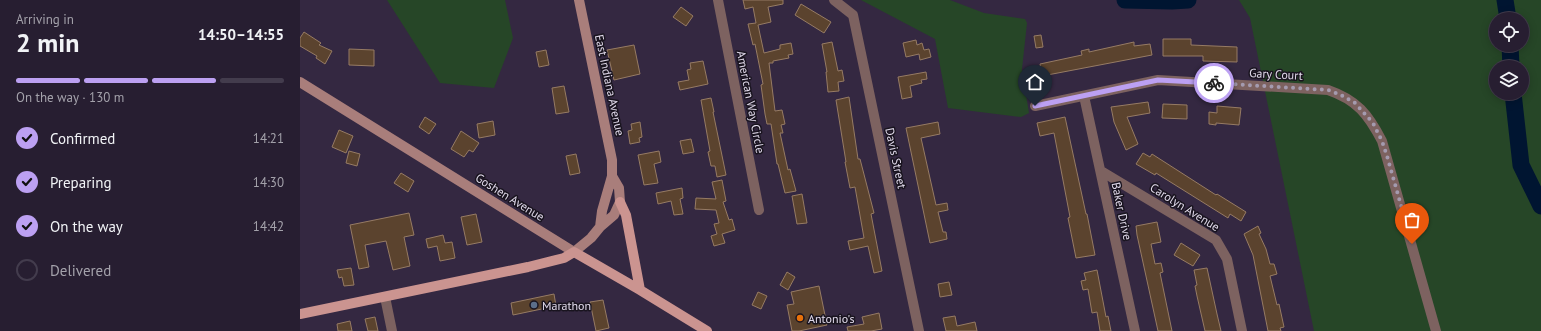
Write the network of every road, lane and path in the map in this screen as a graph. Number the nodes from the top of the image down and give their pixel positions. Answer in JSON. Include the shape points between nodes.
{"nodes":[{"id":1,"x":579,"y":0,"type":"edge"},
{"id":2,"x":718,"y":0,"type":"edge"},
{"id":3,"x":834,"y":0,"type":"edge"},
{"id":4,"x":300,"y":82,"type":"edge"},
{"id":5,"x":1084,"y":96,"type":"junction"},
{"id":6,"x":1035,"y":106,"type":"dead end"},
{"id":7,"x":1101,"y":171,"type":"junction"},
{"id":8,"x":612,"y":176,"type":"junction"},
{"id":9,"x":620,"y":202,"type":"junction"},
{"id":10,"x":759,"y":210,"type":"dead end"},
{"id":11,"x":600,"y":227,"type":"junction"},
{"id":12,"x":574,"y":252,"type":"junction"},
{"id":13,"x":640,"y":290,"type":"junction"},
{"id":14,"x":385,"y":296,"type":"junction"},
{"id":15,"x":300,"y":314,"type":"edge"},
{"id":16,"x":392,"y":331,"type":"edge"},
{"id":17,"x":707,"y":331,"type":"edge"},
{"id":18,"x":919,"y":331,"type":"edge"},
{"id":19,"x":1135,"y":331,"type":"edge"},
{"id":20,"x":1242,"y":331,"type":"edge"},
{"id":21,"x":1436,"y":331,"type":"edge"}],
"edges":[{"from":1,"to":8,"type":"street","name":"East Indiana Avenue","via":[[612,160]]},
{"from":2,"to":10,"type":"street","name":"American Way Circle"},
{"from":3,"to":18,"type":"street","name":"Davis Street","via":[[853,16]]},
{"from":4,"to":12,"type":"street","name":"Goshen Avenue"},
{"from":5,"to":6,"type":"street","name":"Gary Court"},
{"from":5,"to":7,"type":"street","name":"Baker Drive"},
{"from":5,"to":21,"type":"street","name":"Gary Court","via":[[1158,80],[1328,90],[1355,103],[1373,123],[1382,141]]},
{"from":7,"to":19,"type":"street","name":"Baker Drive"},
{"from":7,"to":20,"type":"street","name":"Carolyn Avenue","via":[[1216,240],[1227,259]]},
{"from":8,"to":9,"type":"street","name":"East Indiana Avenue","via":[[619,188]]},
{"from":8,"to":11,"type":"street","name":"East Indiana Avenue"},
{"from":9,"to":11,"type":"street","via":[[614,215]]},
{"from":9,"to":13,"type":"main road","via":[[626,215]]},
{"from":11,"to":12,"type":"street"},
{"from":12,"to":13,"type":"main road","name":"Goshen Avenue"},
{"from":12,"to":14,"type":"main road","via":[[549,262]]},
{"from":13,"to":17,"type":"main road","name":"Goshen Avenue"},
{"from":14,"to":15,"type":"main road"},
{"from":14,"to":16,"type":"street"}]}
